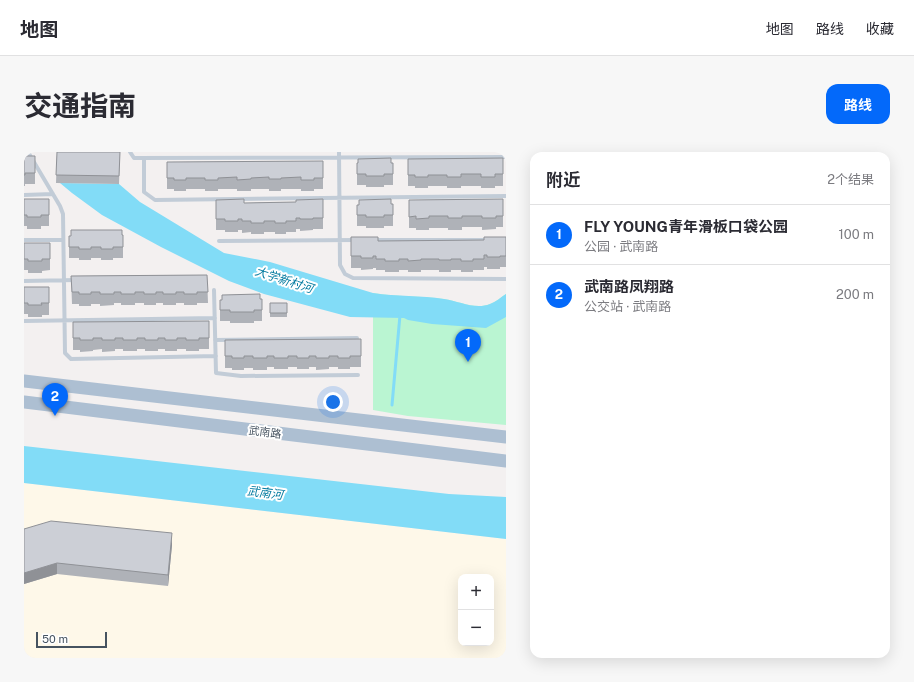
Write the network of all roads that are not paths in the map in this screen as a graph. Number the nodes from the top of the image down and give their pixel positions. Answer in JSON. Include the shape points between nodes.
{"nodes":[{"id":1,"x":28,"y":152,"type":"edge"},
{"id":2,"x":130,"y":152,"type":"edge"},
{"id":3,"x":339,"y":152,"type":"edge"},
{"id":4,"x":506,"y":157,"type":"edge"},
{"id":5,"x":144,"y":158,"type":"junction"},
{"id":6,"x":339,"y":158,"type":"junction"},
{"id":7,"x":24,"y":194,"type":"edge"},
{"id":8,"x":53,"y":194,"type":"junction"},
{"id":9,"x":506,"y":196,"type":"edge"},
{"id":10,"x":340,"y":198,"type":"junction"},
{"id":11,"x":24,"y":240,"type":"edge"},
{"id":12,"x":63,"y":240,"type":"junction"},
{"id":13,"x":340,"y":240,"type":"junction"},
{"id":14,"x":364,"y":240,"type":"edge"},
{"id":15,"x":372,"y":240,"type":"edge"},
{"id":16,"x":490,"y":240,"type":"edge"},
{"id":17,"x":219,"y":241,"type":"dead end"},
{"id":18,"x":506,"y":279,"type":"edge"},
{"id":19,"x":64,"y":280,"type":"junction"},
{"id":20,"x":80,"y":280,"type":"edge"},
{"id":21,"x":24,"y":281,"type":"edge"},
{"id":22,"x":214,"y":290,"type":"dead end"},
{"id":23,"x":215,"y":318,"type":"junction"},
{"id":24,"x":64,"y":321,"type":"junction"},
{"id":25,"x":24,"y":322,"type":"edge"},
{"id":26,"x":357,"y":338,"type":"edge"},
{"id":27,"x":215,"y":340,"type":"junction"},
{"id":28,"x":216,"y":356,"type":"junction"},
{"id":29,"x":358,"y":375,"type":"dead end"},
{"id":30,"x":24,"y":380,"type":"edge"},
{"id":31,"x":24,"y":402,"type":"edge"},
{"id":32,"x":506,"y":437,"type":"edge"},
{"id":33,"x":506,"y":461,"type":"edge"}],
"edges":[{"from":1,"to":8,"type":"lane"},
{"from":2,"to":5,"type":"lane","via":[[134,158]]},
{"from":3,"to":6,"type":"lane"},
{"from":4,"to":6,"type":"lane"},
{"from":5,"to":6,"type":"lane"},
{"from":5,"to":10,"type":"lane","via":[[144,192],[155,200]]},
{"from":6,"to":10,"type":"lane"},
{"from":7,"to":8,"type":"lane"},
{"from":8,"to":12,"type":"lane","via":[[63,214]]},
{"from":9,"to":10,"type":"lane"},
{"from":10,"to":13,"type":"lane"},
{"from":11,"to":12,"type":"lane"},
{"from":12,"to":19,"type":"lane"},
{"from":13,"to":14,"type":"lane"},
{"from":13,"to":17,"type":"lane"},
{"from":13,"to":18,"type":"lane","via":[[340,265],[345,274],[352,278]]},
{"from":15,"to":16,"type":"lane"},
{"from":19,"to":20,"type":"lane"},
{"from":19,"to":21,"type":"lane"},
{"from":19,"to":24,"type":"lane"},
{"from":22,"to":23,"type":"lane"},
{"from":23,"to":24,"type":"lane"},
{"from":23,"to":27,"type":"lane"},
{"from":24,"to":25,"type":"lane"},
{"from":24,"to":28,"type":"lane","via":[[65,354],[71,358]]},
{"from":26,"to":27,"type":"lane"},
{"from":27,"to":28,"type":"lane"},
{"from":28,"to":29,"type":"lane","via":[[216,373],[241,376]]},
{"from":30,"to":32,"type":"main road","name":"武南路"},
{"from":31,"to":33,"type":"main road","name":"武南路"}]}
